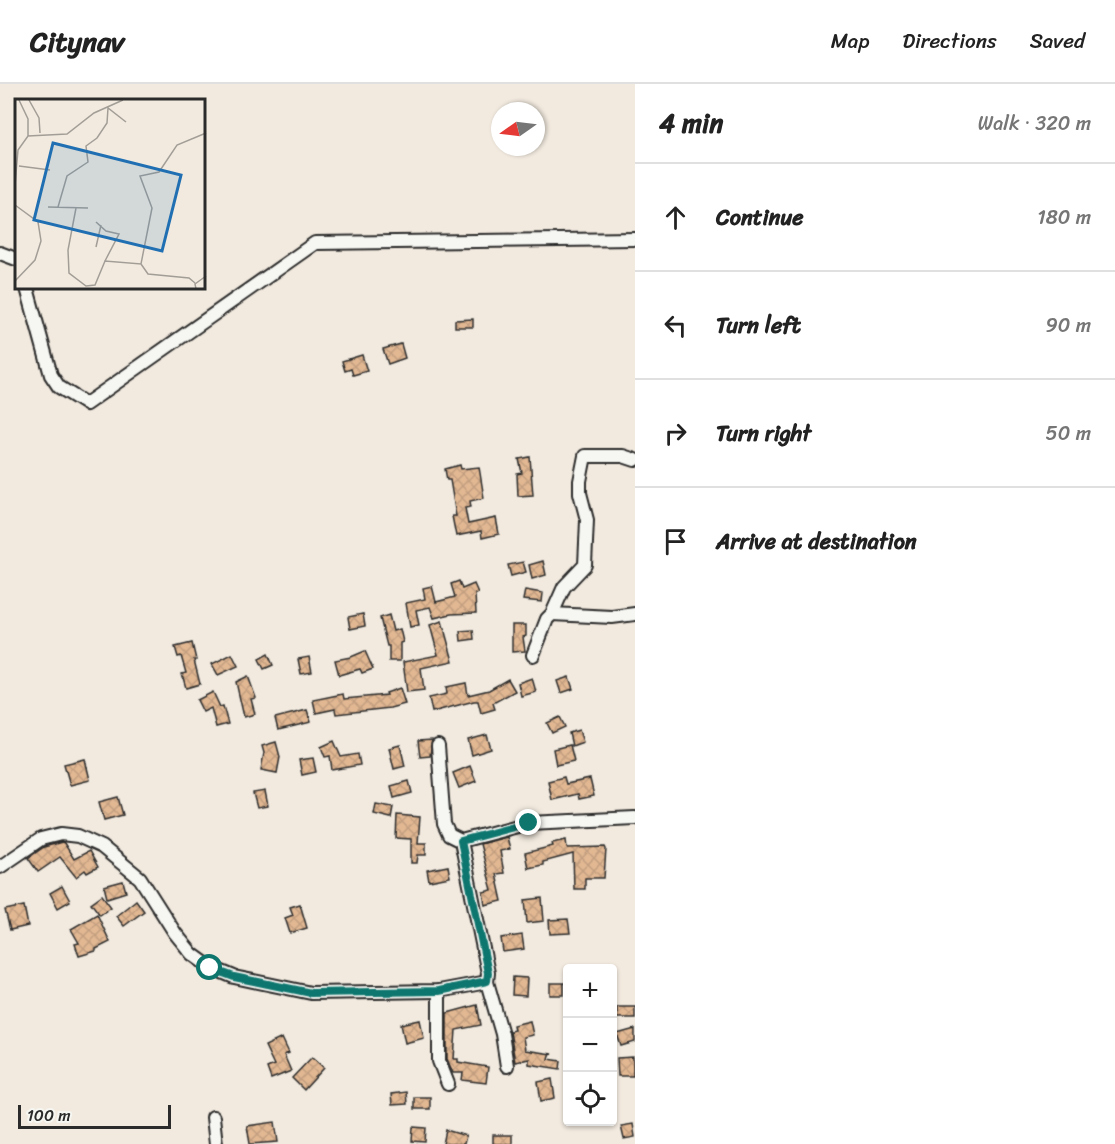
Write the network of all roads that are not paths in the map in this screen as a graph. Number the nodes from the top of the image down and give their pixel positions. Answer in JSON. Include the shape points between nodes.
{"nodes":[{"id":1,"x":635,"y":239,"type":"edge"},
{"id":2,"x":0,"y":253,"type":"edge"},
{"id":3,"x":15,"y":259,"type":"edge"},
{"id":4,"x":28,"y":290,"type":"edge"},
{"id":5,"x":635,"y":460,"type":"edge"},
{"id":6,"x":552,"y":614,"type":"junction"},
{"id":7,"x":635,"y":614,"type":"edge"},
{"id":8,"x":533,"y":655,"type":"dead end"},
{"id":9,"x":438,"y":746,"type":"dead end"},
{"id":10,"x":635,"y":818,"type":"edge"},
{"id":11,"x":461,"y":841,"type":"junction"},
{"id":12,"x":0,"y":867,"type":"edge"},
{"id":13,"x":487,"y":981,"type":"junction"},
{"id":14,"x":439,"y":991,"type":"junction"},
{"id":15,"x":507,"y":1066,"type":"dead end"},
{"id":16,"x":448,"y":1084,"type":"dead end"},
{"id":17,"x":213,"y":1117,"type":"dead end"},
{"id":18,"x":216,"y":1144,"type":"edge"}],
"edges":[{"from":1,"to":4,"type":"street","via":[[315,243],[86,404],[59,387],[51,375]]},
{"from":2,"to":3,"type":"street"},
{"from":5,"to":6,"type":"street","via":[[623,456],[585,456],[580,482],[587,520],[585,565],[564,587]]},
{"from":6,"to":7,"type":"street"},
{"from":6,"to":8,"type":"street"},
{"from":9,"to":11,"type":"street","via":[[444,824],[449,835]]},
{"from":10,"to":11,"type":"street","via":[[529,823]]},
{"from":11,"to":13,"type":"street"},
{"from":12,"to":14,"type":"street","via":[[41,839],[61,834],[78,836],[102,847],[140,878],[175,933],[210,968],[311,993]]},
{"from":13,"to":14,"type":"street"},
{"from":13,"to":15,"type":"street"},
{"from":14,"to":16,"type":"street","via":[[439,1061]]},
{"from":17,"to":18,"type":"street"}]}
